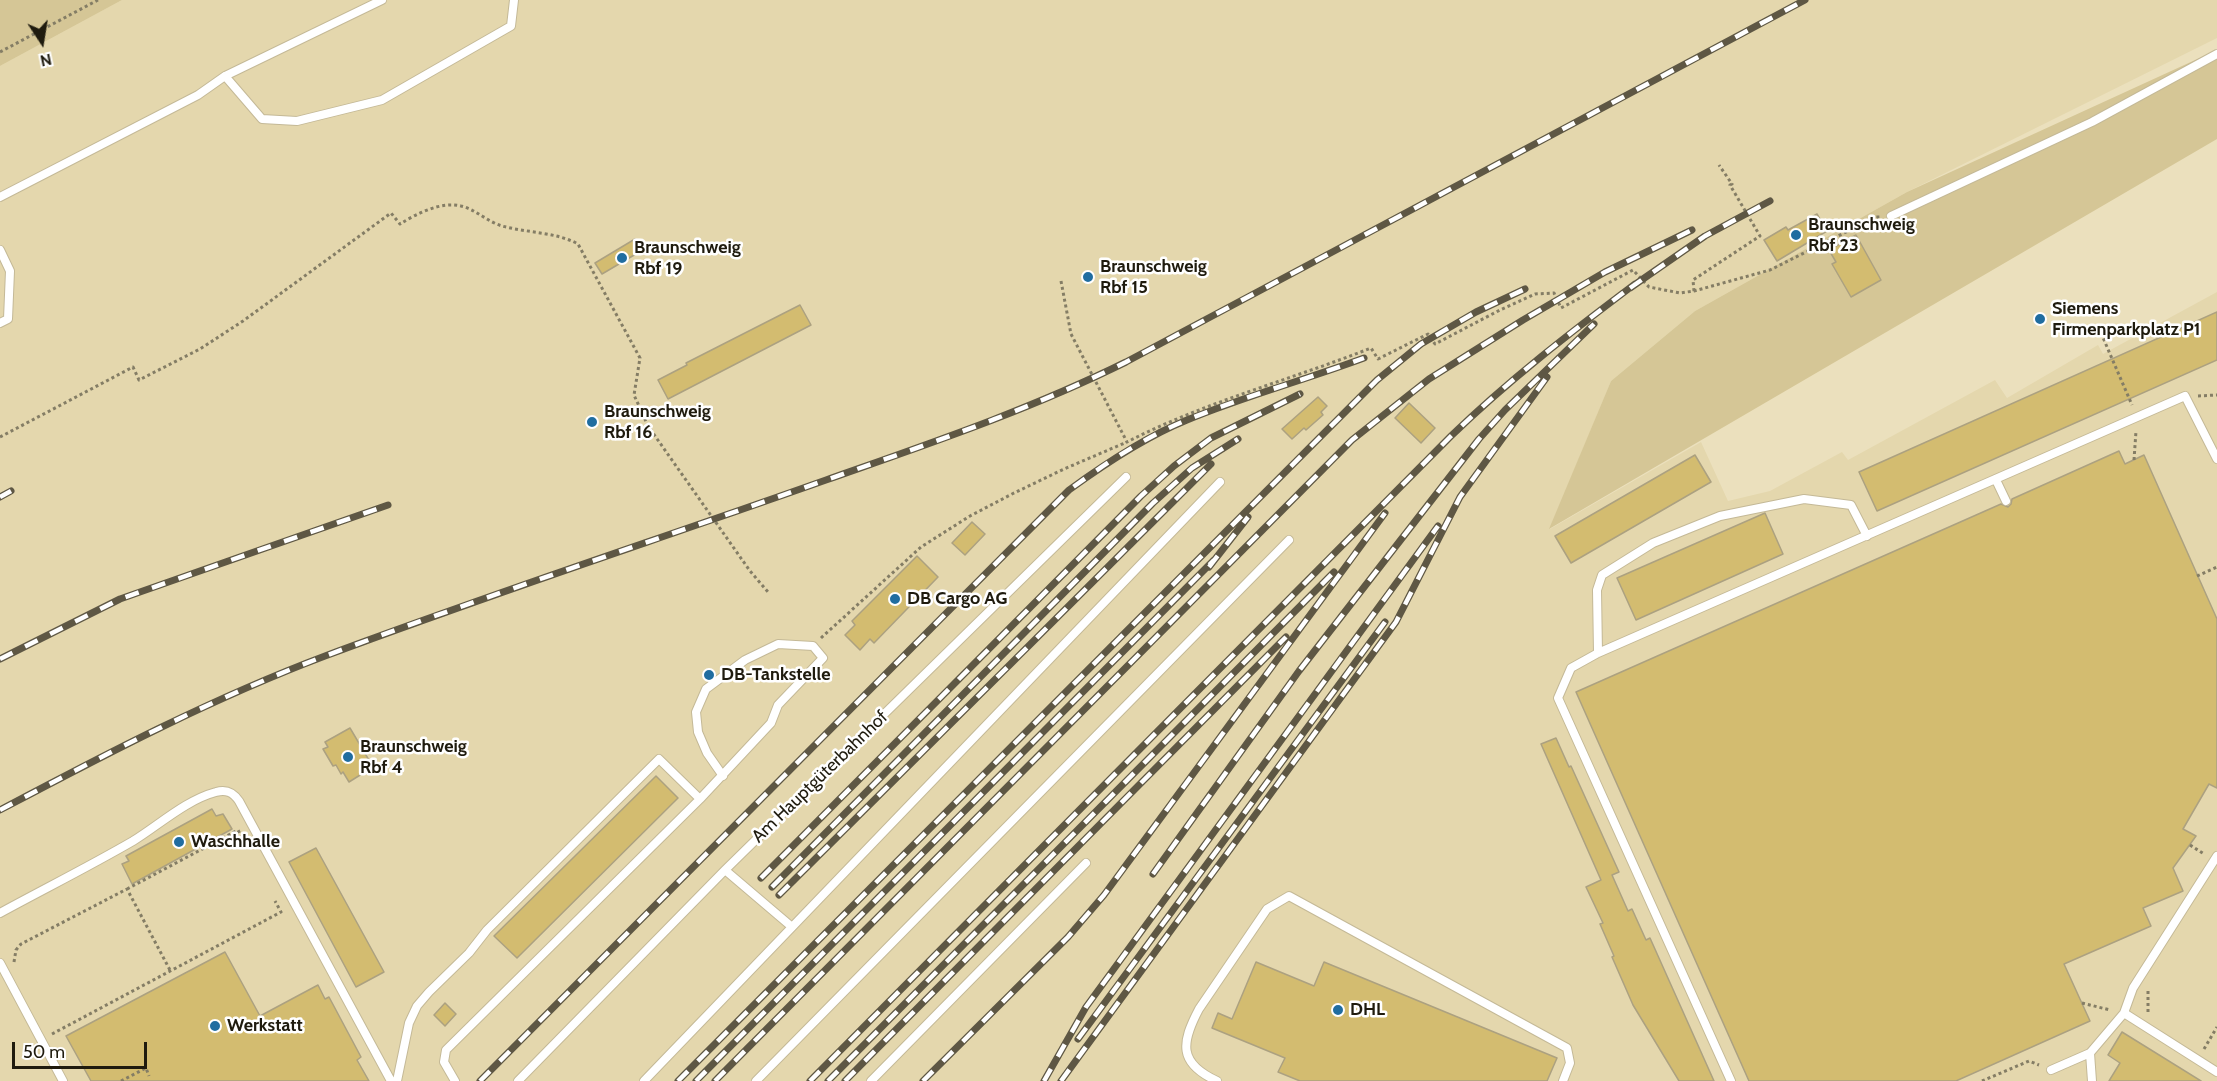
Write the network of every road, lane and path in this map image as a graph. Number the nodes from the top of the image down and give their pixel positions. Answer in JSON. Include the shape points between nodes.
{"nodes":[{"id":1,"x":99,"y":0,"type":"edge"},
{"id":2,"x":382,"y":0,"type":"edge"},
{"id":3,"x":514,"y":0,"type":"edge"},
{"id":4,"x":0,"y":52,"type":"edge"},
{"id":5,"x":2217,"y":54,"type":"edge"},
{"id":6,"x":225,"y":76,"type":"junction"},
{"id":7,"x":1719,"y":165,"type":"dead end"},
{"id":8,"x":0,"y":197,"type":"edge"},
{"id":9,"x":1891,"y":216,"type":"joint"},
{"id":10,"x":0,"y":250,"type":"edge"},
{"id":11,"x":1061,"y":281,"type":"dead end"},
{"id":12,"x":1694,"y":291,"type":"junction"},
{"id":13,"x":0,"y":323,"type":"edge"},
{"id":14,"x":2101,"y":333,"type":"dead end"},
{"id":15,"x":2137,"y":417,"type":"junction"},
{"id":16,"x":0,"y":437,"type":"edge"},
{"id":17,"x":1127,"y":442,"type":"junction"},
{"id":18,"x":2217,"y":459,"type":"edge"},
{"id":19,"x":2134,"y":460,"type":"dead end"},
{"id":20,"x":1126,"y":477,"type":"dead end"},
{"id":21,"x":1996,"y":480,"type":"junction"},
{"id":22,"x":1220,"y":482,"type":"dead end"},
{"id":23,"x":2006,"y":501,"type":"dead end"},
{"id":24,"x":1867,"y":536,"type":"junction"},
{"id":25,"x":1288,"y":540,"type":"dead end"},
{"id":26,"x":2217,"y":567,"type":"edge"},
{"id":27,"x":2197,"y":576,"type":"dead end"},
{"id":28,"x":768,"y":592,"type":"dead end"},
{"id":29,"x":813,"y":646,"type":"junction"},
{"id":30,"x":1598,"y":653,"type":"junction"},
{"id":31,"x":723,"y":776,"type":"junction"},
{"id":32,"x":700,"y":799,"type":"junction"},
{"id":33,"x":246,"y":846,"type":"dead end"},
{"id":34,"x":2217,"y":856,"type":"edge"},
{"id":35,"x":1086,"y":863,"type":"dead end"},
{"id":36,"x":725,"y":870,"type":"junction"},
{"id":37,"x":127,"y":889,"type":"junction"},
{"id":38,"x":275,"y":901,"type":"dead end"},
{"id":39,"x":0,"y":913,"type":"edge"},
{"id":40,"x":792,"y":927,"type":"junction"},
{"id":41,"x":0,"y":963,"type":"edge"},
{"id":42,"x":14,"y":966,"type":"dead end"},
{"id":43,"x":171,"y":972,"type":"junction"},
{"id":44,"x":2124,"y":1013,"type":"junction"},
{"id":45,"x":46,"y":1026,"type":"dead end"},
{"id":46,"x":2090,"y":1053,"type":"junction"},
{"id":47,"x":2051,"y":1070,"type":"joint"},
{"id":48,"x":2217,"y":1072,"type":"edge"},
{"id":49,"x":149,"y":1076,"type":"dead end"},
{"id":50,"x":63,"y":1081,"type":"edge"},
{"id":51,"x":121,"y":1081,"type":"edge"},
{"id":52,"x":391,"y":1081,"type":"edge"},
{"id":53,"x":397,"y":1081,"type":"edge"},
{"id":54,"x":455,"y":1081,"type":"edge"},
{"id":55,"x":518,"y":1081,"type":"edge"},
{"id":56,"x":644,"y":1081,"type":"edge"},
{"id":57,"x":756,"y":1081,"type":"edge"},
{"id":58,"x":871,"y":1081,"type":"edge"},
{"id":59,"x":1217,"y":1081,"type":"edge"},
{"id":60,"x":1563,"y":1081,"type":"edge"},
{"id":61,"x":1731,"y":1081,"type":"edge"},
{"id":62,"x":1982,"y":1081,"type":"edge"},
{"id":63,"x":2092,"y":1081,"type":"edge"}],
"edges":[{"from":1,"to":4,"type":"path"},
{"from":2,"to":6,"type":"lane"},
{"from":3,"to":6,"type":"lane","via":[[511,26],[382,100],[297,121],[262,119]]},
{"from":5,"to":9,"type":"lane","via":[[2092,122]]},
{"from":6,"to":8,"type":"lane","via":[[198,95]]},
{"from":7,"to":12,"type":"path","via":[[1760,236],[1693,280]]},
{"from":9,"to":12,"type":"path","via":[[1876,217],[1770,270]]},
{"from":10,"to":13,"type":"lane","via":[[10,271],[8,319]]},
{"from":11,"to":17,"type":"path","via":[[1071,334]]},
{"from":12,"to":17,"type":"path","via":[[1680,293],[1649,287],[1634,270],[1562,308],[1554,293],[1535,294],[1435,344],[1428,334],[1378,359],[1371,348],[1198,410]]},
{"from":14,"to":15,"type":"path"},
{"from":15,"to":18,"type":"lane","via":[[2185,396]]},
{"from":15,"to":19,"type":"path"},
{"from":15,"to":21,"type":"lane"},
{"from":16,"to":28,"type":"path","via":[[133,367],[139,380],[200,349],[391,213],[400,224],[416,214],[447,205],[461,206],[500,225],[565,237],[578,244],[640,358],[634,395],[648,426]]},
{"from":17,"to":29,"type":"path","via":[[1011,494],[921,547]]},
{"from":20,"to":36,"type":"lane","name":"Am Hauptgüterbahnhof"},
{"from":21,"to":23,"type":"lane"},
{"from":21,"to":24,"type":"lane"},
{"from":22,"to":40,"type":"lane"},
{"from":24,"to":30,"type":"lane"},
{"from":24,"to":30,"type":"lane","via":[[1851,505],[1804,499],[1720,516],[1653,543],[1602,575],[1598,590]]},
{"from":25,"to":57,"type":"lane"},
{"from":26,"to":27,"type":"path"},
{"from":29,"to":31,"type":"lane","via":[[823,658],[778,705],[771,723]]},
{"from":29,"to":31,"type":"lane","via":[[778,644],[745,660],[706,689],[696,712],[698,732]]},
{"from":30,"to":61,"type":"lane","via":[[1571,668],[1558,698]]},
{"from":31,"to":32,"type":"lane"},
{"from":32,"to":53,"type":"lane","via":[[659,759],[421,1001],[409,1023]]},
{"from":32,"to":54,"type":"lane","via":[[446,1050],[444,1062]]},
{"from":33,"to":37,"type":"path","via":[[238,830]]},
{"from":34,"to":44,"type":"lane","via":[[2133,988]]},
{"from":35,"to":58,"type":"lane"},
{"from":36,"to":40,"type":"lane"},
{"from":36,"to":55,"type":"lane","name":"Am Hauptgüterbahnhof"},
{"from":37,"to":42,"type":"path","via":[[21,945],[16,950]]},
{"from":37,"to":43,"type":"path"},
{"from":38,"to":43,"type":"path","via":[[281,912]]},
{"from":39,"to":52,"type":"lane","via":[[128,844],[205,796],[228,791],[239,801]]},
{"from":40,"to":56,"type":"lane"},
{"from":41,"to":50,"type":"lane"},
{"from":43,"to":45,"type":"path","via":[[51,1035]]},
{"from":44,"to":46,"type":"lane"},
{"from":44,"to":48,"type":"lane"},
{"from":46,"to":47,"type":"lane"},
{"from":46,"to":63,"type":"lane"},
{"from":47,"to":62,"type":"path","via":[[2029,1061]]},
{"from":49,"to":51,"type":"path","via":[[146,1068]]},
{"from":59,"to":60,"type":"lane","via":[[1195,1068],[1189,1059],[1185,1048],[1190,1026],[1267,909],[1289,896],[1567,1048],[1570,1063]]}]}
